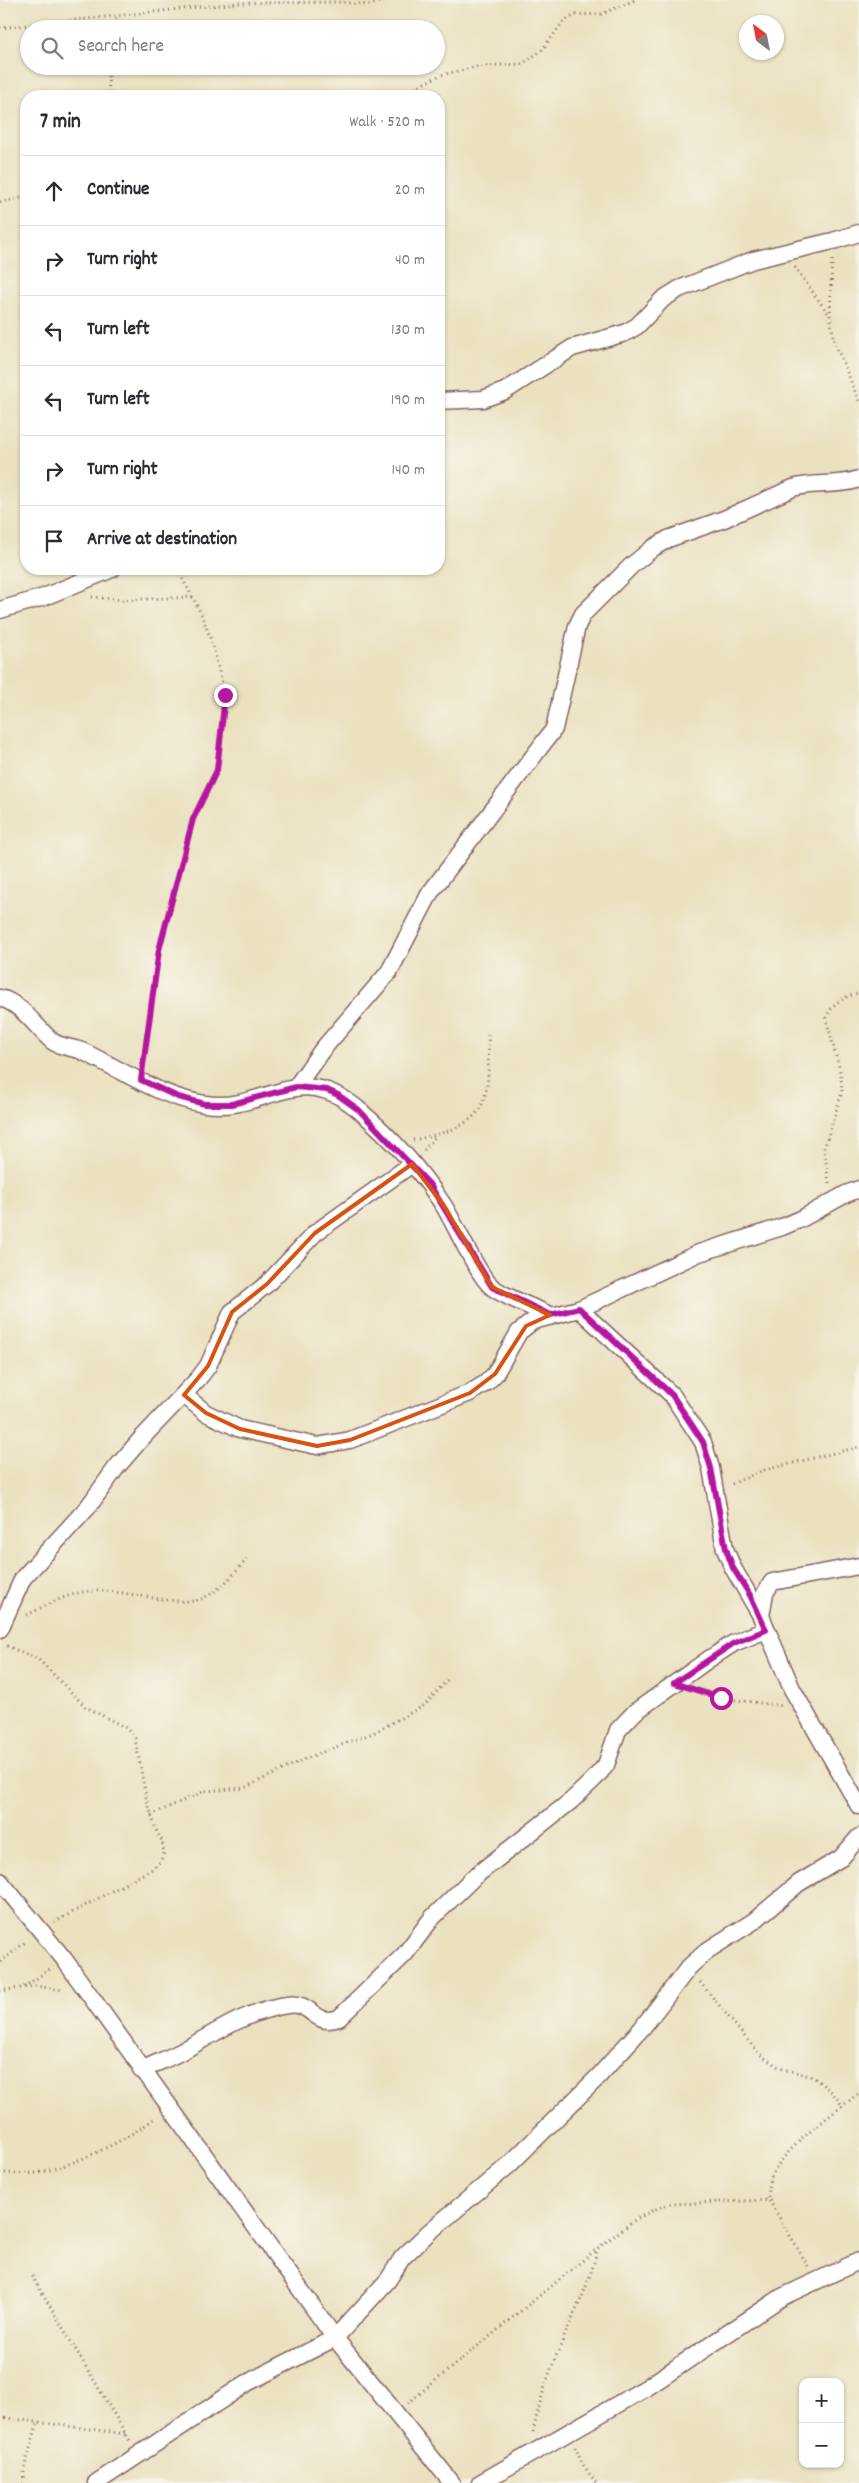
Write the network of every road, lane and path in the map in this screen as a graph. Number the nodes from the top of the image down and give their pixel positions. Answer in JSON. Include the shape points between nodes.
{"nodes":[{"id":1,"x":385,"y":0,"type":"edge"},
{"id":2,"x":635,"y":0,"type":"edge"},
{"id":3,"x":117,"y":16,"type":"junction"},
{"id":4,"x":78,"y":20,"type":"edge"},
{"id":5,"x":116,"y":20,"type":"edge"},
{"id":6,"x":20,"y":26,"type":"edge"},
{"id":7,"x":0,"y":28,"type":"edge"},
{"id":8,"x":445,"y":74,"type":"edge"},
{"id":9,"x":108,"y":75,"type":"edge"},
{"id":10,"x":441,"y":75,"type":"edge"},
{"id":11,"x":109,"y":90,"type":"edge"},
{"id":12,"x":414,"y":90,"type":"edge"},
{"id":13,"x":20,"y":198,"type":"edge"},
{"id":14,"x":0,"y":202,"type":"edge"},
{"id":15,"x":859,"y":232,"type":"edge"},
{"id":16,"x":833,"y":241,"type":"junction"},
{"id":17,"x":787,"y":250,"type":"junction"},
{"id":18,"x":830,"y":315,"type":"junction"},
{"id":19,"x":445,"y":401,"type":"edge"},
{"id":20,"x":859,"y":401,"type":"edge"},
{"id":21,"x":859,"y":479,"type":"edge"},
{"id":22,"x":97,"y":575,"type":"edge"},
{"id":23,"x":180,"y":575,"type":"edge"},
{"id":24,"x":89,"y":597,"type":"dead end"},
{"id":25,"x":193,"y":597,"type":"junction"},
{"id":26,"x":0,"y":610,"type":"edge"},
{"id":27,"x":859,"y":992,"type":"edge"},
{"id":28,"x":0,"y":998,"type":"edge"},
{"id":29,"x":488,"y":1034,"type":"dead end"},
{"id":30,"x":141,"y":1080,"type":"junction"},
{"id":31,"x":296,"y":1087,"type":"junction"},
{"id":32,"x":393,"y":1144,"type":"junction"},
{"id":33,"x":412,"y":1164,"type":"junction"},
{"id":34,"x":859,"y":1189,"type":"edge"},
{"id":35,"x":834,"y":1202,"type":"junction"},
{"id":36,"x":579,"y":1308,"type":"junction"},
{"id":37,"x":550,"y":1315,"type":"junction"},
{"id":38,"x":184,"y":1395,"type":"junction"},
{"id":39,"x":859,"y":1447,"type":"edge"},
{"id":40,"x":716,"y":1493,"type":"junction"},
{"id":41,"x":247,"y":1559,"type":"dead end"},
{"id":42,"x":859,"y":1566,"type":"edge"},
{"id":43,"x":20,"y":1618,"type":"dead end"},
{"id":44,"x":764,"y":1623,"type":"junction"},
{"id":45,"x":0,"y":1629,"type":"edge"},
{"id":46,"x":0,"y":1644,"type":"edge"},
{"id":47,"x":447,"y":1680,"type":"dead end"},
{"id":48,"x":674,"y":1683,"type":"junction"},
{"id":49,"x":803,"y":1710,"type":"junction"},
{"id":50,"x":859,"y":1806,"type":"edge"},
{"id":51,"x":151,"y":1815,"type":"junction"},
{"id":52,"x":859,"y":1837,"type":"edge"},
{"id":53,"x":0,"y":1881,"type":"edge"},
{"id":54,"x":42,"y":1929,"type":"junction"},
{"id":55,"x":0,"y":1962,"type":"edge"},
{"id":56,"x":54,"y":1966,"type":"dead end"},
{"id":57,"x":689,"y":1967,"type":"junction"},
{"id":58,"x":24,"y":1987,"type":"junction"},
{"id":59,"x":0,"y":1991,"type":"edge"},
{"id":60,"x":88,"y":1994,"type":"junction"},
{"id":61,"x":141,"y":2070,"type":"junction"},
{"id":62,"x":859,"y":2093,"type":"edge"},
{"id":63,"x":843,"y":2106,"type":"junction"},
{"id":64,"x":169,"y":2107,"type":"junction"},
{"id":65,"x":0,"y":2172,"type":"edge"},
{"id":66,"x":770,"y":2200,"type":"junction"},
{"id":67,"x":598,"y":2248,"type":"junction"},
{"id":68,"x":859,"y":2261,"type":"edge"},
{"id":69,"x":32,"y":2276,"type":"dead end"},
{"id":70,"x":816,"y":2280,"type":"junction"},
{"id":71,"x":335,"y":2338,"type":"junction"},
{"id":72,"x":396,"y":2413,"type":"junction"},
{"id":73,"x":0,"y":2417,"type":"edge"},
{"id":74,"x":38,"y":2422,"type":"junction"},
{"id":75,"x":570,"y":2432,"type":"junction"},
{"id":76,"x":126,"y":2434,"type":"junction"},
{"id":77,"x":138,"y":2454,"type":"junction"},
{"id":78,"x":529,"y":2455,"type":"junction"},
{"id":79,"x":24,"y":2483,"type":"edge"},
{"id":80,"x":96,"y":2483,"type":"edge"},
{"id":81,"x":452,"y":2483,"type":"edge"},
{"id":82,"x":480,"y":2483,"type":"edge"},
{"id":83,"x":596,"y":2483,"type":"edge"}],
"edges":[{"from":1,"to":3,"type":"path","via":[[370,5],[341,2],[238,3]]},
{"from":2,"to":8,"type":"path","via":[[602,14],[576,15],[564,21],[541,51],[522,64],[480,66]]},
{"from":3,"to":4,"type":"path"},
{"from":3,"to":5,"type":"path"},
{"from":6,"to":7,"type":"path"},
{"from":9,"to":11,"type":"path"},
{"from":10,"to":12,"type":"path"},
{"from":13,"to":14,"type":"path"},
{"from":15,"to":16,"type":"street"},
{"from":16,"to":17,"type":"street"},
{"from":16,"to":18,"type":"path"},
{"from":17,"to":18,"type":"path"},
{"from":17,"to":19,"type":"street","via":[[679,289],[663,299],[631,330],[572,348],[505,391],[483,399]]},
{"from":18,"to":20,"type":"path","via":[[834,342]]},
{"from":21,"to":31,"type":"street","via":[[793,488],[724,519],[668,539],[631,566],[583,614],[577,626],[554,729],[430,893],[389,972],[322,1050]]},
{"from":22,"to":26,"type":"street"},
{"from":23,"to":25,"type":"path"},
{"from":24,"to":25,"type":"path","via":[[122,600]]},
{"from":25,"to":30,"type":"path","via":[[211,639],[225,695],[217,770],[193,819],[159,950]]},
{"from":27,"to":35,"type":"path","via":[[836,1002],[826,1018],[842,1092],[824,1149]]},
{"from":28,"to":30,"type":"street","via":[[18,1008],[53,1042],[83,1051]]},
{"from":29,"to":32,"type":"path","via":[[489,1078],[480,1110],[468,1123],[452,1130]]},
{"from":30,"to":31,"type":"street","via":[[178,1097],[205,1104],[232,1104]]},
{"from":31,"to":32,"type":"street","via":[[327,1090],[338,1095],[359,1110]]},
{"from":32,"to":33,"type":"street"},
{"from":33,"to":37,"type":"street","via":[[444,1206],[492,1287]]},
{"from":33,"to":38,"type":"street","via":[[316,1233],[267,1284],[232,1312],[208,1366]]},
{"from":34,"to":35,"type":"street"},
{"from":35,"to":36,"type":"street","via":[[782,1227],[691,1256]]},
{"from":36,"to":37,"type":"street"},
{"from":36,"to":40,"type":"street","via":[[667,1390],[685,1411],[703,1442]]},
{"from":37,"to":38,"type":"street","via":[[526,1326],[495,1374],[478,1388],[350,1440],[317,1446],[263,1436],[206,1413]]},
{"from":38,"to":45,"type":"street","via":[[116,1468],[59,1541],[22,1578]]},
{"from":39,"to":40,"type":"path","via":[[764,1470]]},
{"from":40,"to":44,"type":"street","via":[[726,1549],[733,1568]]},
{"from":41,"to":43,"type":"path","via":[[216,1591],[199,1600],[177,1601],[92,1591],[73,1594]]},
{"from":42,"to":44,"type":"street","via":[[772,1582],[764,1593]]},
{"from":44,"to":48,"type":"street"},
{"from":44,"to":49,"type":"street"},
{"from":46,"to":51,"type":"path","via":[[38,1659],[86,1707],[131,1732],[138,1748]]},
{"from":47,"to":51,"type":"path","via":[[425,1705],[373,1733],[307,1758],[244,1788],[205,1791]]},
{"from":48,"to":49,"type":"path","via":[[721,1698]]},
{"from":48,"to":61,"type":"street","via":[[635,1712],[618,1730],[606,1765],[594,1779],[474,1876],[432,1918],[405,1954],[339,2018],[328,2022],[296,2004],[270,2008],[242,2018]]},
{"from":49,"to":50,"type":"street"},
{"from":51,"to":54,"type":"path","via":[[162,1841],[164,1852],[160,1862],[138,1878]]},
{"from":52,"to":57,"type":"street","via":[[841,1858],[799,1883],[754,1921],[708,1950]]},
{"from":53,"to":54,"type":"street"},
{"from":54,"to":55,"type":"path"},
{"from":54,"to":60,"type":"street"},
{"from":56,"to":58,"type":"path"},
{"from":57,"to":63,"type":"path","via":[[759,2054],[780,2068],[813,2077]]},
{"from":57,"to":71,"type":"street","via":[[642,2028],[597,2078],[509,2165],[402,2258],[388,2280]]},
{"from":58,"to":59,"type":"path"},
{"from":58,"to":60,"type":"path","via":[[48,1986]]},
{"from":60,"to":61,"type":"street"},
{"from":61,"to":64,"type":"street"},
{"from":62,"to":63,"type":"path"},
{"from":63,"to":66,"type":"path","via":[[780,2162],[769,2180],[767,2192]]},
{"from":64,"to":65,"type":"path","via":[[150,2122],[83,2158],[45,2172]]},
{"from":64,"to":71,"type":"street"},
{"from":66,"to":67,"type":"path","via":[[670,2204],[635,2220]]},
{"from":66,"to":70,"type":"path"},
{"from":67,"to":72,"type":"path"},
{"from":67,"to":78,"type":"path","via":[[588,2285],[541,2400]]},
{"from":68,"to":70,"type":"street"},
{"from":69,"to":76,"type":"path"},
{"from":70,"to":75,"type":"street","via":[[782,2297],[646,2388]]},
{"from":71,"to":72,"type":"street"},
{"from":71,"to":77,"type":"street","via":[[247,2383]]},
{"from":72,"to":81,"type":"street"},
{"from":73,"to":74,"type":"path"},
{"from":74,"to":76,"type":"path"},
{"from":74,"to":79,"type":"path","via":[[24,2469]]},
{"from":75,"to":78,"type":"street"},
{"from":75,"to":83,"type":"path","via":[[582,2463]]},
{"from":76,"to":77,"type":"path"},
{"from":77,"to":80,"type":"street"},
{"from":78,"to":82,"type":"street"}]}
